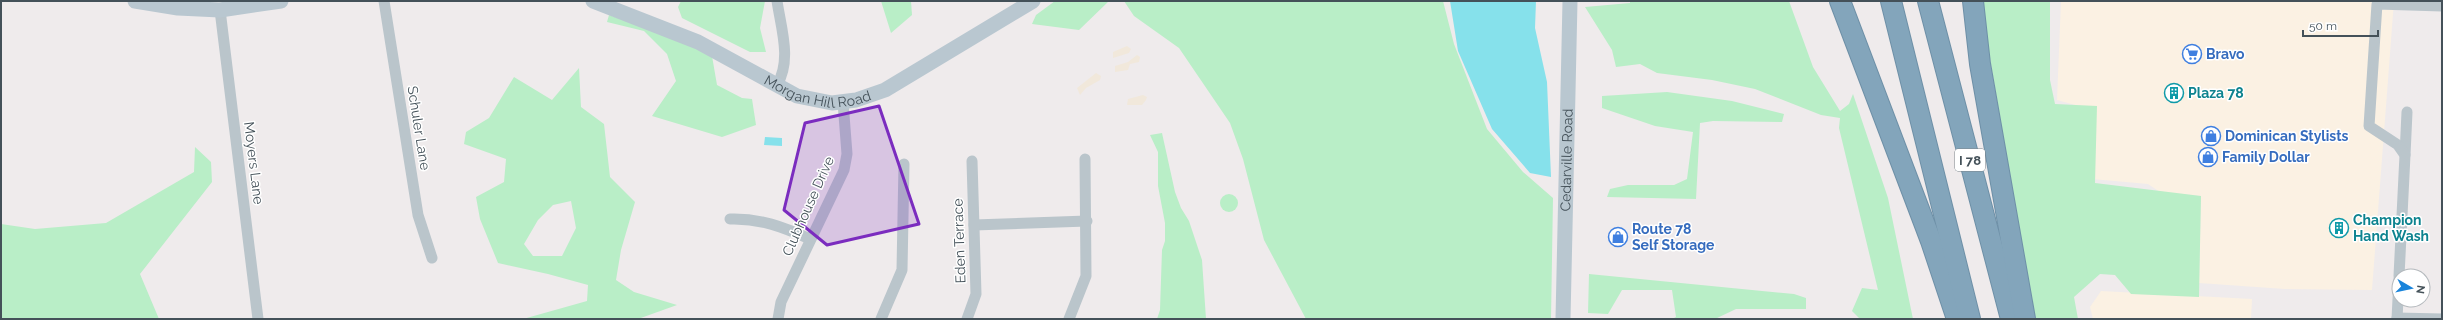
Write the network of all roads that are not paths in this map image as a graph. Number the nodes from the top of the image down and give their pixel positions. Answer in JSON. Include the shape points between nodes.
{"nodes":[{"id":1,"x":135,"y":1,"type":"edge"},
{"id":2,"x":281,"y":1,"type":"edge"},
{"id":3,"x":384,"y":1,"type":"edge"},
{"id":4,"x":593,"y":1,"type":"edge"},
{"id":5,"x":777,"y":1,"type":"edge"},
{"id":6,"x":1033,"y":1,"type":"edge"},
{"id":7,"x":1570,"y":1,"type":"edge"},
{"id":8,"x":1840,"y":1,"type":"edge"},
{"id":9,"x":1891,"y":1,"type":"edge"},
{"id":10,"x":1928,"y":1,"type":"edge"},
{"id":11,"x":1973,"y":1,"type":"edge"},
{"id":12,"x":2442,"y":6,"type":"edge"},
{"id":13,"x":220,"y":10,"type":"junction"},
{"id":14,"x":777,"y":85,"type":"junction"},
{"id":15,"x":843,"y":102,"type":"junction"},
{"id":16,"x":2407,"y":112,"type":"dead end"},
{"id":17,"x":2405,"y":155,"type":"junction"},
{"id":18,"x":1085,"y":159,"type":"dead end"},
{"id":19,"x":972,"y":161,"type":"dead end"},
{"id":20,"x":904,"y":164,"type":"dead end"},
{"id":21,"x":730,"y":218,"type":"dead end"},
{"id":22,"x":1087,"y":221,"type":"junction"},
{"id":23,"x":974,"y":225,"type":"junction"},
{"id":24,"x":810,"y":239,"type":"junction"},
{"id":25,"x":432,"y":258,"type":"dead end"},
{"id":26,"x":2399,"y":268,"type":"edge"},
{"id":27,"x":2397,"y":308,"type":"edge"},
{"id":28,"x":2397,"y":318,"type":"edge"},
{"id":29,"x":258,"y":319,"type":"edge"},
{"id":30,"x":778,"y":319,"type":"edge"},
{"id":31,"x":881,"y":319,"type":"edge"},
{"id":32,"x":968,"y":319,"type":"edge"},
{"id":33,"x":1069,"y":319,"type":"edge"},
{"id":34,"x":1563,"y":319,"type":"edge"},
{"id":35,"x":1957,"y":319,"type":"edge"},
{"id":36,"x":1970,"y":319,"type":"edge"},
{"id":37,"x":2011,"y":319,"type":"edge"},
{"id":38,"x":2024,"y":319,"type":"edge"},
{"id":39,"x":2442,"y":319,"type":"edge"}],
"edges":[{"from":1,"to":13,"type":"main road","via":[[178,8]]},
{"from":2,"to":13,"type":"main road"},
{"from":3,"to":25,"type":"street","name":"Schuler Lane","via":[[418,215]]},
{"from":4,"to":14,"type":"main road","name":"Morgan Hill Road","via":[[698,42]]},
{"from":5,"to":14,"type":"street","via":[[784,63],[783,73]]},
{"from":6,"to":15,"type":"main road","name":"Morgan Hill Road","via":[[885,90]]},
{"from":7,"to":34,"type":"main road","name":"Cedarville Road"},
{"from":8,"to":35,"type":"highway","via":[[1931,241]]},
{"from":9,"to":36,"type":"highway"},
{"from":10,"to":37,"type":"highway","number":"I 78"},
{"from":11,"to":38,"type":"highway","via":[[1980,64]]},
{"from":12,"to":17,"type":"street","via":[[2377,4],[2369,126],[2398,145]]},
{"from":13,"to":29,"type":"street","name":"Moyers Lane"},
{"from":14,"to":15,"type":"main road","name":"Morgan Hill Road","via":[[806,99],[827,103]]},
{"from":15,"to":24,"type":"street","name":"Clubhouse Drive","via":[[846,162]]},
{"from":16,"to":17,"type":"street"},
{"from":17,"to":26,"type":"street"},
{"from":18,"to":22,"type":"street"},
{"from":19,"to":23,"type":"street","name":"Eden Terrace"},
{"from":20,"to":31,"type":"street","via":[[902,270]]},
{"from":21,"to":24,"type":"street","via":[[777,224]]},
{"from":22,"to":23,"type":"street"},
{"from":22,"to":33,"type":"street","via":[[1086,276]]},
{"from":23,"to":32,"type":"street","name":"Eden Terrace","via":[[976,299]]},
{"from":24,"to":30,"type":"street","name":"Clubhouse Drive","via":[[781,302]]},
{"from":27,"to":28,"type":"street"},
{"from":28,"to":39,"type":"street"}]}
